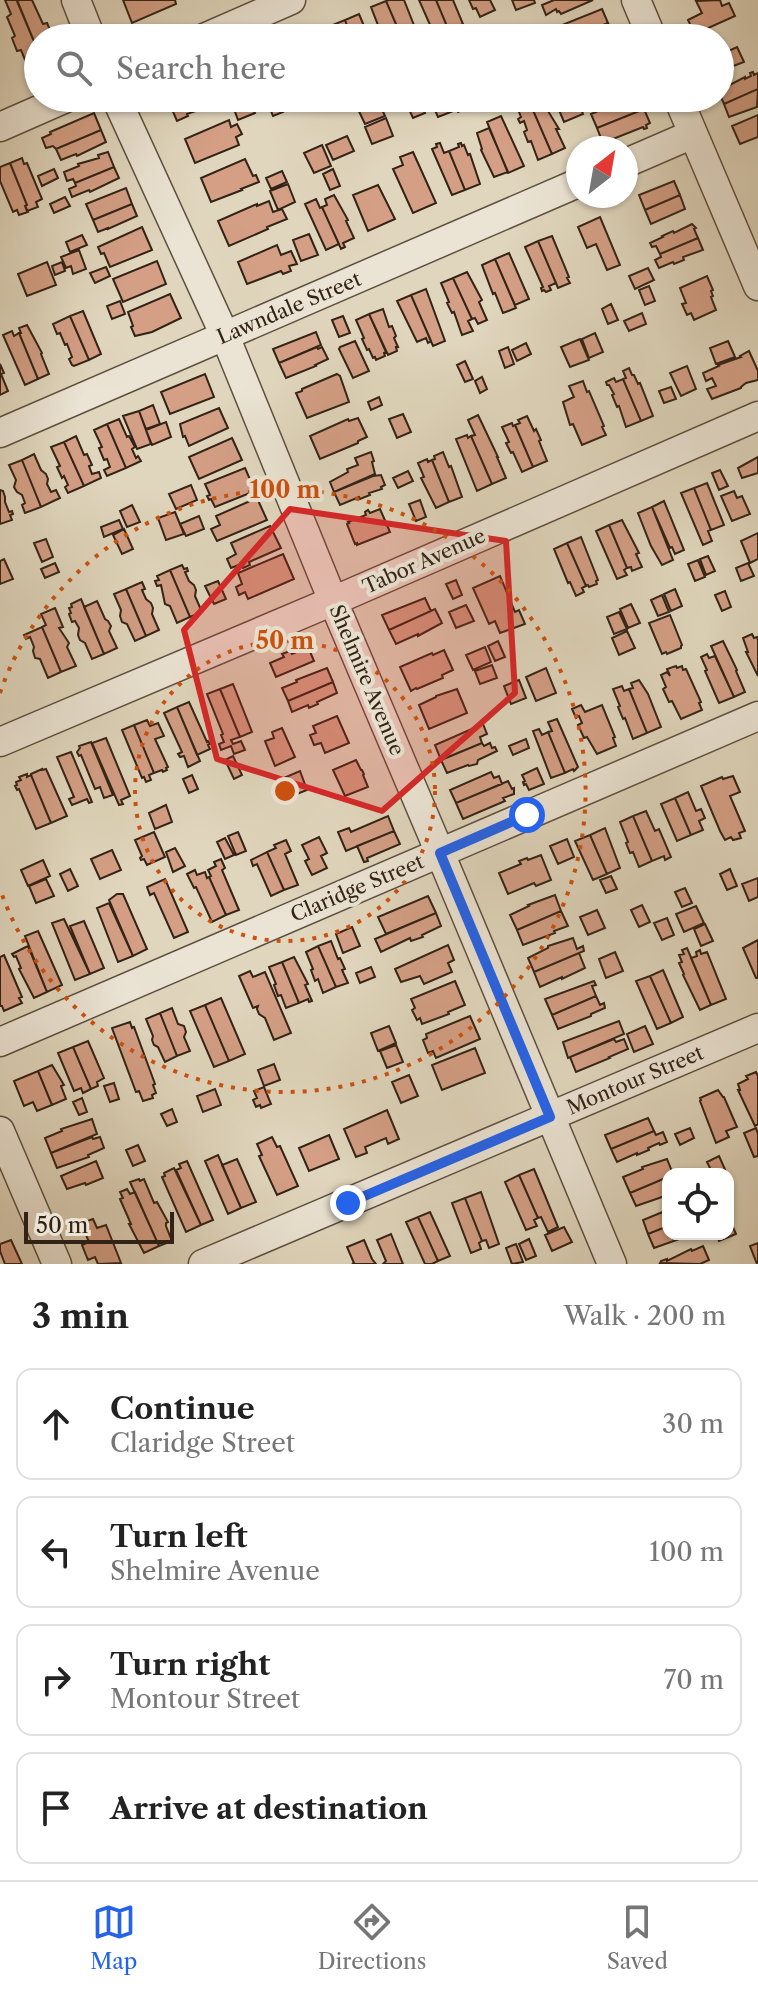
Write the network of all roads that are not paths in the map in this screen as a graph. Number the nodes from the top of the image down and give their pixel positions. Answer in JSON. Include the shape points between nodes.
{"nodes":[{"id":1,"x":76,"y":0,"type":"edge"},
{"id":2,"x":291,"y":0,"type":"edge"},
{"id":3,"x":636,"y":0,"type":"edge"},
{"id":4,"x":85,"y":24,"type":"edge"},
{"id":5,"x":236,"y":24,"type":"edge"},
{"id":6,"x":646,"y":24,"type":"edge"},
{"id":7,"x":34,"y":112,"type":"edge"},
{"id":8,"x":122,"y":112,"type":"edge"},
{"id":9,"x":684,"y":112,"type":"edge"},
{"id":10,"x":0,"y":127,"type":"edge"},
{"id":11,"x":693,"y":134,"type":"junction"},
{"id":12,"x":638,"y":158,"type":"edge"},
{"id":13,"x":566,"y":188,"type":"edge"},
{"id":14,"x":758,"y":286,"type":"edge"},
{"id":15,"x":225,"y":336,"type":"junction"},
{"id":16,"x":758,"y":416,"type":"edge"},
{"id":17,"x":0,"y":433,"type":"edge"},
{"id":18,"x":333,"y":601,"type":"junction"},
{"id":19,"x":758,"y":716,"type":"edge"},
{"id":20,"x":0,"y":742,"type":"edge"},
{"id":21,"x":440,"y":853,"type":"junction"},
{"id":22,"x":758,"y":1028,"type":"edge"},
{"id":23,"x":0,"y":1042,"type":"edge"},
{"id":24,"x":550,"y":1117,"type":"junction"},
{"id":25,"x":0,"y":1131,"type":"edge"},
{"id":26,"x":57,"y":1264,"type":"edge"},
{"id":27,"x":203,"y":1264,"type":"edge"},
{"id":28,"x":612,"y":1264,"type":"edge"}],
"edges":[{"from":1,"to":4,"type":"street"},
{"from":2,"to":5,"type":"street"},
{"from":3,"to":6,"type":"street"},
{"from":7,"to":10,"type":"street"},
{"from":8,"to":15,"type":"street","name":"Shelmire Avenue"},
{"from":9,"to":11,"type":"street"},
{"from":11,"to":12,"type":"street"},
{"from":11,"to":14,"type":"street"},
{"from":13,"to":15,"type":"street","name":"Lawndale Street"},
{"from":15,"to":17,"type":"street","name":"Lawndale Street"},
{"from":15,"to":18,"type":"street","name":"Shelmire Avenue"},
{"from":16,"to":18,"type":"street","name":"Tabor Avenue"},
{"from":18,"to":20,"type":"street","name":"Tabor Avenue"},
{"from":18,"to":21,"type":"street","name":"Shelmire Avenue"},
{"from":19,"to":21,"type":"street","name":"Claridge Street"},
{"from":21,"to":23,"type":"street","name":"Claridge Street"},
{"from":21,"to":24,"type":"street","name":"Shelmire Avenue"},
{"from":22,"to":24,"type":"street","name":"Montour Street"},
{"from":24,"to":27,"type":"street","name":"Montour Street"},
{"from":24,"to":28,"type":"street","name":"Shelmire Avenue"},
{"from":25,"to":26,"type":"street"}]}
